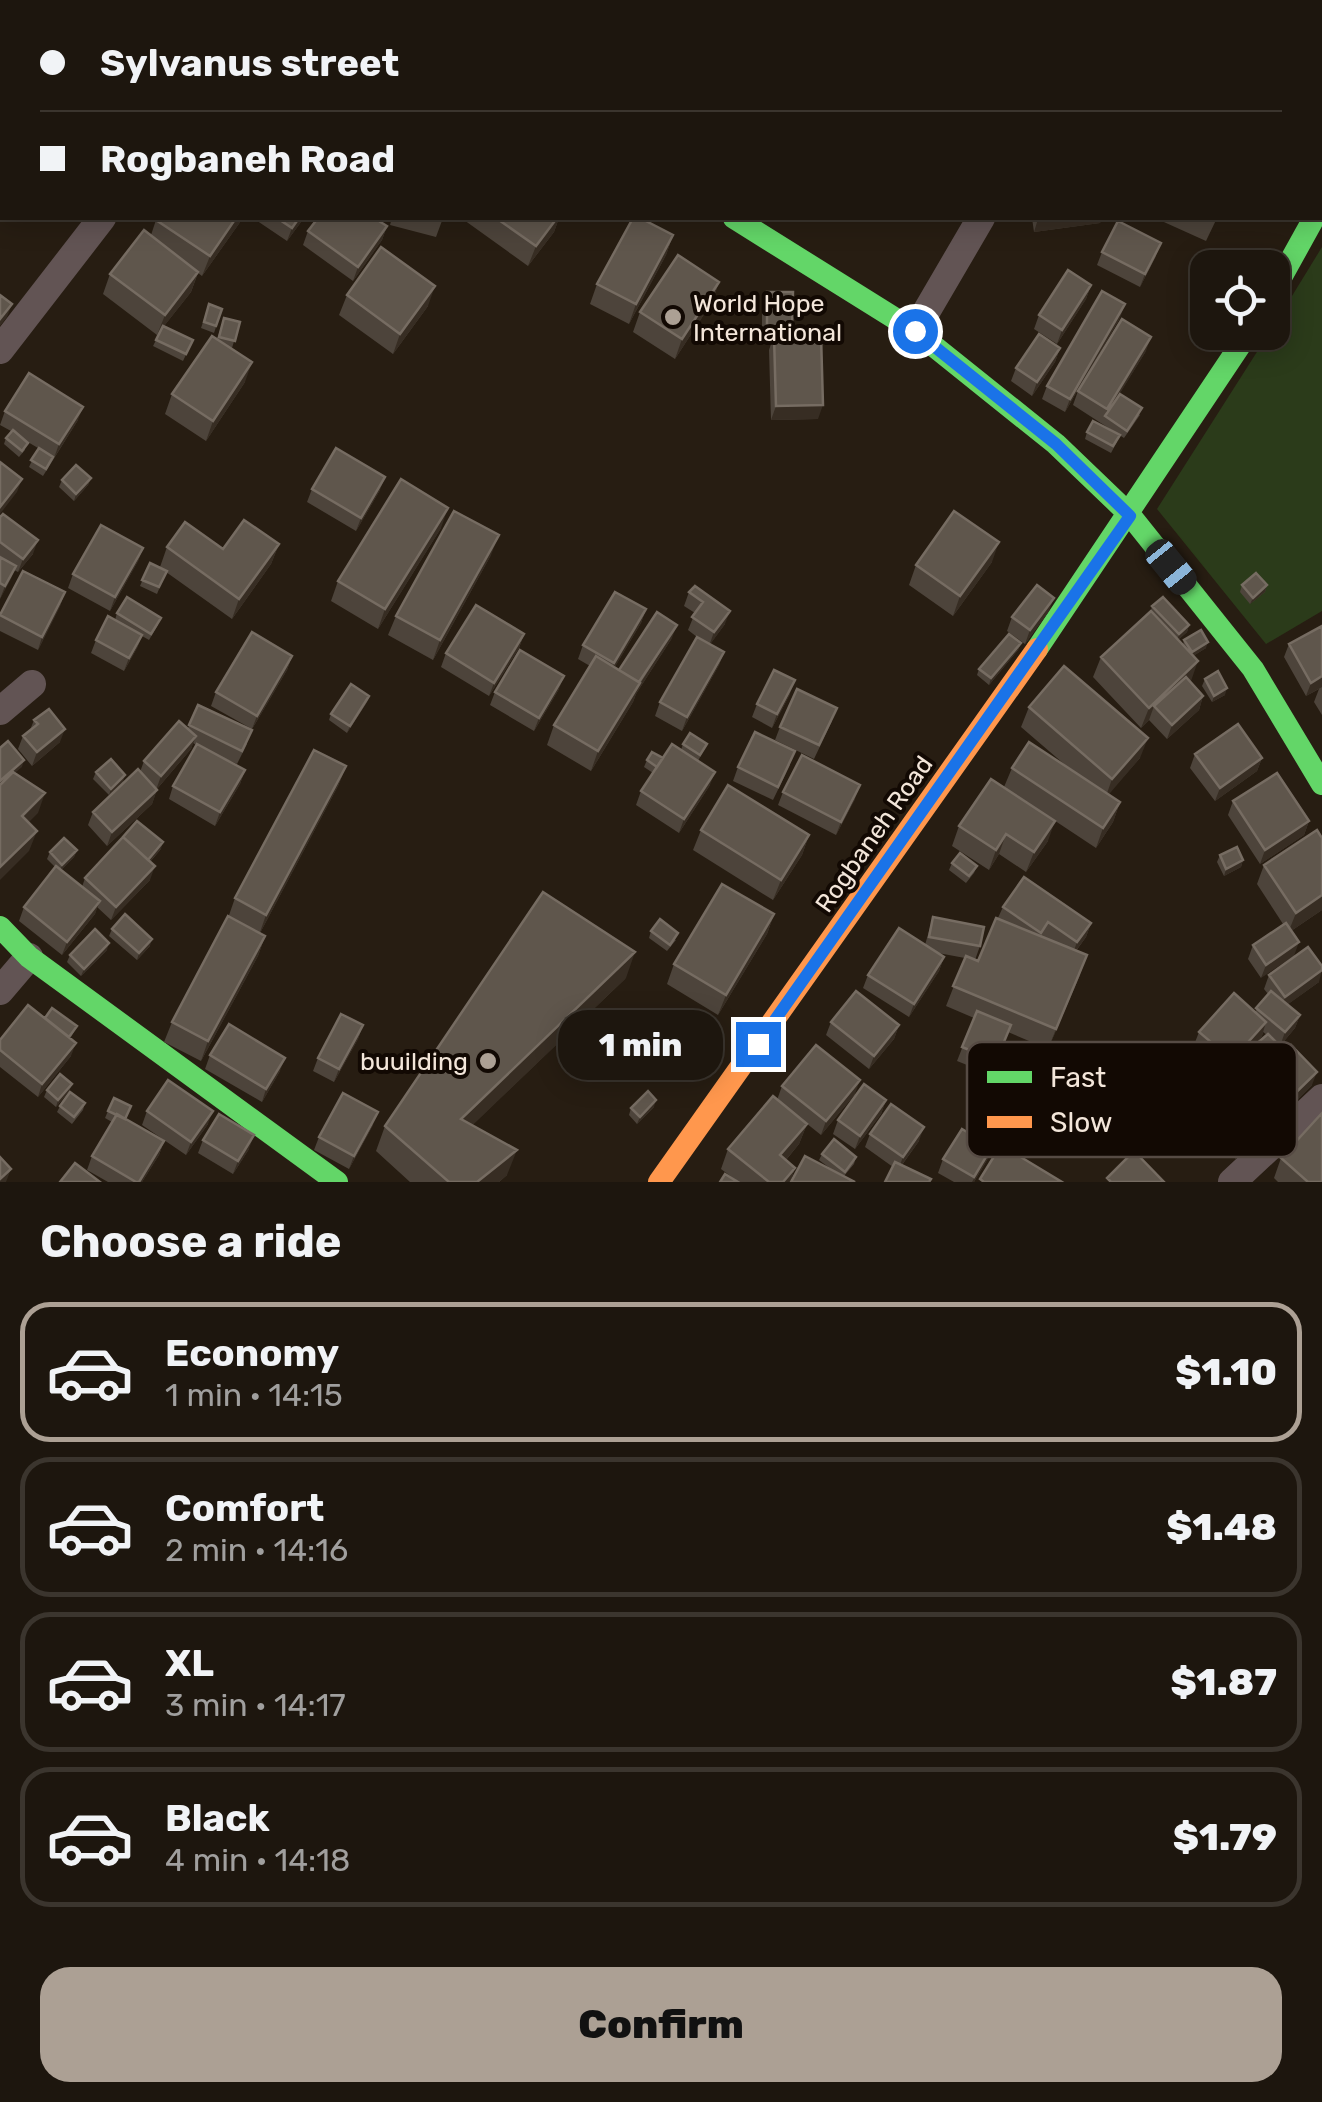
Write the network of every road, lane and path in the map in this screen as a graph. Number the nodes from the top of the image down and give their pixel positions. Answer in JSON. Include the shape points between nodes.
{"nodes":[{"id":1,"x":100,"y":220,"type":"edge"},
{"id":2,"x":737,"y":220,"type":"edge"},
{"id":3,"x":979,"y":220,"type":"edge"},
{"id":4,"x":1313,"y":220,"type":"edge"},
{"id":5,"x":1290,"y":261,"type":"edge"},
{"id":6,"x":915,"y":331,"type":"junction"},
{"id":7,"x":0,"y":350,"type":"edge"},
{"id":8,"x":1236,"y":350,"type":"edge"},
{"id":9,"x":1130,"y":516,"type":"junction"},
{"id":10,"x":32,"y":684,"type":"dead end"},
{"id":11,"x":0,"y":711,"type":"edge"},
{"id":12,"x":1322,"y":784,"type":"edge"},
{"id":13,"x":0,"y":928,"type":"edge"},
{"id":14,"x":30,"y":957,"type":"junction"},
{"id":15,"x":0,"y":991,"type":"edge"},
{"id":16,"x":1322,"y":1098,"type":"edge"},
{"id":17,"x":1297,"y":1121,"type":"edge"},
{"id":18,"x":1259,"y":1157,"type":"edge"},
{"id":19,"x":337,"y":1182,"type":"edge"},
{"id":20,"x":659,"y":1182,"type":"edge"},
{"id":21,"x":1232,"y":1182,"type":"edge"}],
"edges":[{"from":1,"to":7,"type":"street"},
{"from":2,"to":6,"type":"street"},
{"from":3,"to":6,"type":"street"},
{"from":4,"to":5,"type":"street"},
{"from":6,"to":9,"type":"street","via":[[1056,444]]},
{"from":8,"to":9,"type":"street","name":"Rogbaneh Road"},
{"from":9,"to":12,"type":"street","via":[[1252,669]]},
{"from":9,"to":20,"type":"street","name":"Rogbaneh Road"},
{"from":10,"to":11,"type":"street"},
{"from":13,"to":14,"type":"street"},
{"from":14,"to":15,"type":"street"},
{"from":14,"to":19,"type":"street"},
{"from":16,"to":17,"type":"street"},
{"from":18,"to":21,"type":"street"}]}
